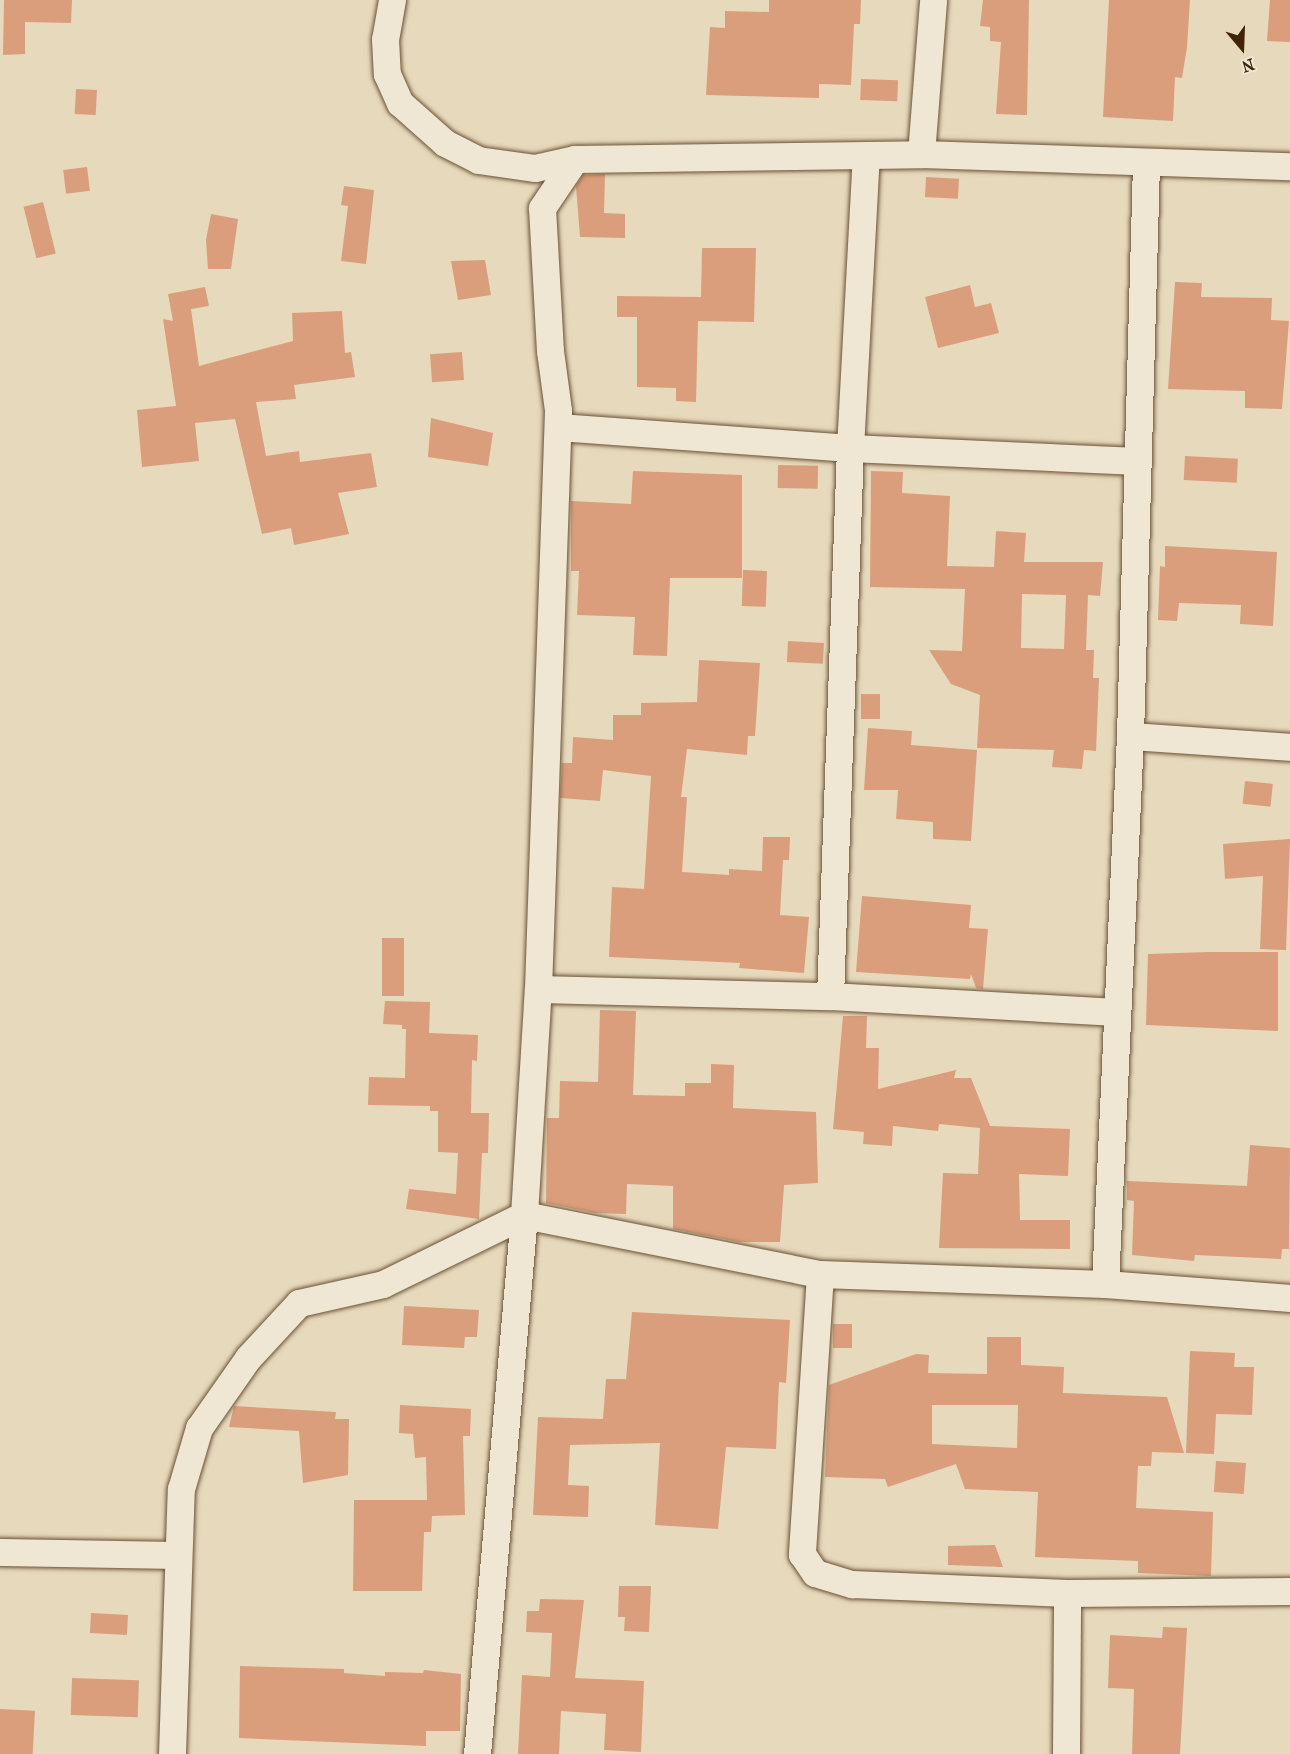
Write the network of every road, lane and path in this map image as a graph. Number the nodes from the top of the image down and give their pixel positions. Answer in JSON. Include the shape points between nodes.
{"nodes":[{"id":1,"x":392,"y":0,"type":"edge"},
{"id":2,"x":933,"y":0,"type":"edge"},
{"id":3,"x":921,"y":154,"type":"junction"},
{"id":4,"x":866,"y":156,"type":"junction"},
{"id":5,"x":575,"y":159,"type":"junction"},
{"id":6,"x":1146,"y":162,"type":"junction"},
{"id":7,"x":1290,"y":166,"type":"edge"},
{"id":8,"x":558,"y":427,"type":"junction"},
{"id":9,"x":850,"y":448,"type":"junction"},
{"id":10,"x":1138,"y":461,"type":"junction"},
{"id":11,"x":1130,"y":736,"type":"junction"},
{"id":12,"x":1290,"y":747,"type":"edge"},
{"id":13,"x":538,"y":989,"type":"junction"},
{"id":14,"x":830,"y":996,"type":"junction"},
{"id":15,"x":1117,"y":1012,"type":"junction"},
{"id":16,"x":524,"y":1215,"type":"junction"},
{"id":17,"x":820,"y":1274,"type":"junction"},
{"id":18,"x":1105,"y":1284,"type":"junction"},
{"id":19,"x":1290,"y":1298,"type":"edge"},
{"id":20,"x":0,"y":1552,"type":"edge"},
{"id":21,"x":178,"y":1555,"type":"junction"},
{"id":22,"x":1290,"y":1591,"type":"edge"},
{"id":23,"x":1067,"y":1593,"type":"junction"},
{"id":24,"x":172,"y":1754,"type":"edge"},
{"id":25,"x":477,"y":1754,"type":"edge"},
{"id":26,"x":1066,"y":1754,"type":"edge"}],
"edges":[{"from":1,"to":5,"type":"street","via":[[385,39],[387,74],[400,104],[445,143],[478,160],[535,168]]},
{"from":2,"to":3,"type":"street"},
{"from":3,"to":4,"type":"street"},
{"from":3,"to":6,"type":"street"},
{"from":4,"to":5,"type":"street"},
{"from":4,"to":9,"type":"street"},
{"from":5,"to":8,"type":"street","via":[[542,208]]},
{"from":6,"to":7,"type":"street"},
{"from":6,"to":10,"type":"street"},
{"from":8,"to":9,"type":"street"},
{"from":8,"to":13,"type":"street"},
{"from":9,"to":10,"type":"street"},
{"from":9,"to":14,"type":"street"},
{"from":10,"to":11,"type":"street"},
{"from":11,"to":12,"type":"street"},
{"from":11,"to":15,"type":"street"},
{"from":13,"to":14,"type":"street"},
{"from":13,"to":16,"type":"street"},
{"from":14,"to":15,"type":"street"},
{"from":15,"to":18,"type":"street"},
{"from":16,"to":17,"type":"street"},
{"from":16,"to":21,"type":"street","via":[[383,1284],[299,1304],[248,1358],[199,1428],[181,1489]]},
{"from":16,"to":25,"type":"street"},
{"from":17,"to":18,"type":"street"},
{"from":17,"to":23,"type":"street","via":[[802,1554],[815,1574],[852,1584]]},
{"from":18,"to":19,"type":"street"},
{"from":20,"to":21,"type":"street"},
{"from":21,"to":24,"type":"street"},
{"from":22,"to":23,"type":"street"},
{"from":23,"to":26,"type":"street"}]}
